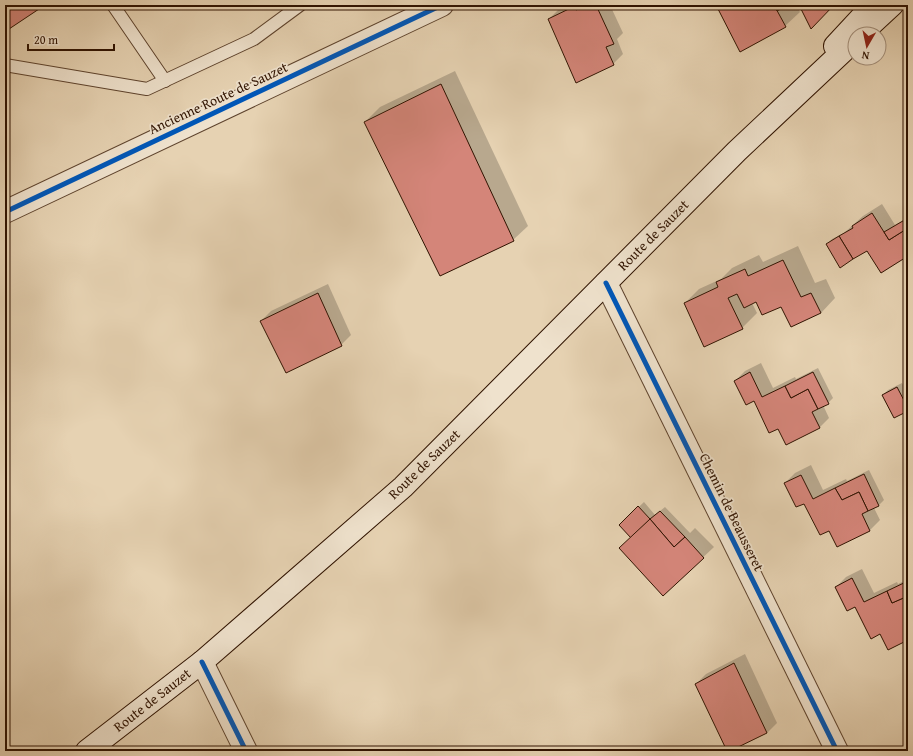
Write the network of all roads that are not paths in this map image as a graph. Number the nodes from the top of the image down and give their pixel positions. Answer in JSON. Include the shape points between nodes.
{"nodes":[{"id":1,"x":113,"y":5,"type":"edge"},
{"id":2,"x":300,"y":5,"type":"edge"},
{"id":3,"x":442,"y":5,"type":"edge"},
{"id":4,"x":873,"y":5,"type":"edge"},
{"id":5,"x":892,"y":5,"type":"edge"},
{"id":6,"x":870,"y":26,"type":"edge"},
{"id":7,"x":847,"y":48,"type":"edge"},
{"id":8,"x":5,"y":65,"type":"edge"},
{"id":9,"x":165,"y":81,"type":"junction"},
{"id":10,"x":737,"y":151,"type":"junction"},
{"id":11,"x":5,"y":212,"type":"edge"},
{"id":12,"x":606,"y":283,"type":"junction"},
{"id":13,"x":202,"y":662,"type":"junction"},
{"id":14,"x":87,"y":751,"type":"edge"},
{"id":15,"x":246,"y":751,"type":"edge"},
{"id":16,"x":837,"y":751,"type":"edge"}],
"edges":[{"from":1,"to":9,"type":"lane"},
{"from":2,"to":9,"type":"lane","via":[[254,39]]},
{"from":3,"to":11,"type":"main road","name":"Ancienne Route de Sauzet"},
{"from":4,"to":10,"type":"main road","name":"Route de Sauzet"},
{"from":5,"to":6,"type":"main road"},
{"from":7,"to":10,"type":"main road","name":"Route de Sauzet"},
{"from":8,"to":9,"type":"lane","via":[[147,89]]},
{"from":10,"to":12,"type":"main road","name":"Route de Sauzet"},
{"from":12,"to":13,"type":"main road","name":"Route de Sauzet","via":[[403,487]]},
{"from":12,"to":16,"type":"main road","name":"Chemin de Beausseret"},
{"from":13,"to":14,"type":"main road","name":"Route de Sauzet"},
{"from":13,"to":15,"type":"main road"}]}
